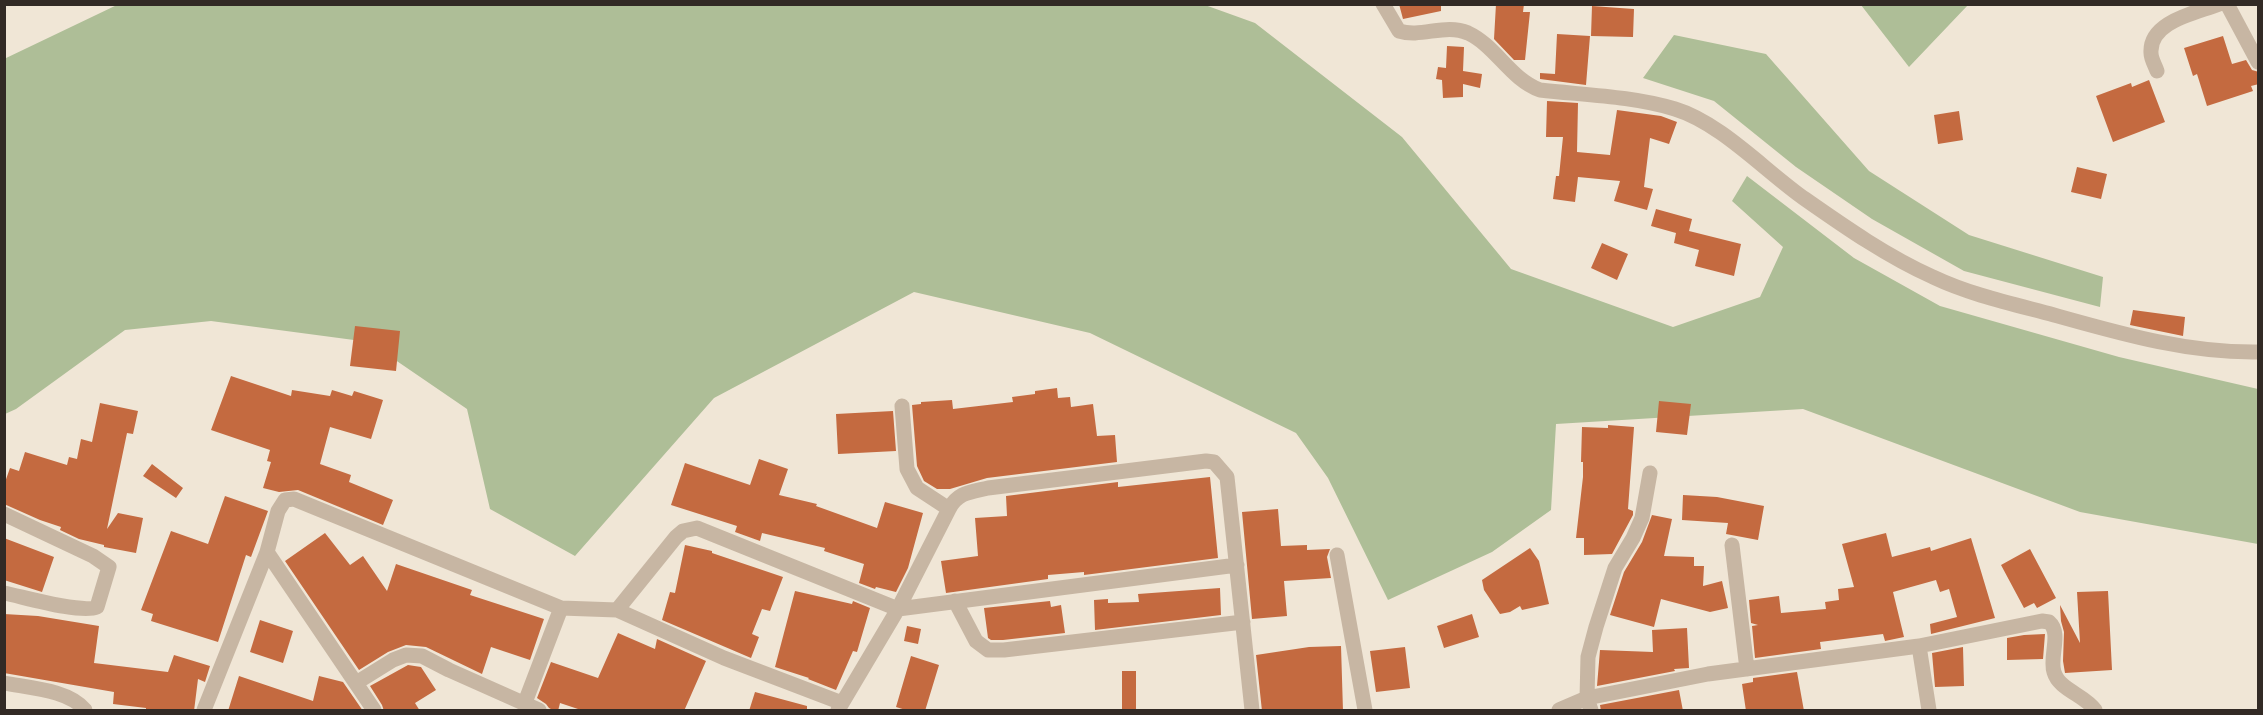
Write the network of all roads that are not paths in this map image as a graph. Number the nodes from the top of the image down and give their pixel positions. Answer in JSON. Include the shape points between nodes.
{"nodes":[{"id":1,"x":1383,"y":4,"type":"edge"},
{"id":2,"x":2220,"y":4,"type":"edge"},
{"id":3,"x":2227,"y":4,"type":"edge"},
{"id":4,"x":2259,"y":62,"type":"edge"},
{"id":5,"x":2157,"y":71,"type":"dead end"},
{"id":6,"x":2259,"y":352,"type":"edge"},
{"id":7,"x":902,"y":406,"type":"dead end"},
{"id":8,"x":1650,"y":473,"type":"dead end"},
{"id":9,"x":949,"y":508,"type":"junction"},
{"id":10,"x":4,"y":514,"type":"edge"},
{"id":11,"x":1732,"y":545,"type":"dead end"},
{"id":12,"x":267,"y":552,"type":"junction"},
{"id":13,"x":1337,"y":555,"type":"dead end"},
{"id":14,"x":1237,"y":565,"type":"junction"},
{"id":15,"x":4,"y":593,"type":"edge"},
{"id":16,"x":955,"y":601,"type":"junction"},
{"id":17,"x":561,"y":608,"type":"junction"},
{"id":18,"x":898,"y":609,"type":"junction"},
{"id":19,"x":617,"y":610,"type":"junction"},
{"id":20,"x":1243,"y":622,"type":"junction"},
{"id":21,"x":1919,"y":646,"type":"junction"},
{"id":22,"x":1747,"y":669,"type":"junction"},
{"id":23,"x":4,"y":683,"type":"edge"},
{"id":24,"x":356,"y":683,"type":"junction"},
{"id":25,"x":1589,"y":704,"type":"edge"},
{"id":26,"x":524,"y":705,"type":"junction"},
{"id":27,"x":840,"y":707,"type":"edge"},
{"id":28,"x":1561,"y":710,"type":"edge"},
{"id":29,"x":85,"y":711,"type":"edge"},
{"id":30,"x":204,"y":711,"type":"edge"},
{"id":31,"x":374,"y":711,"type":"edge"},
{"id":32,"x":540,"y":711,"type":"edge"},
{"id":33,"x":1252,"y":711,"type":"edge"},
{"id":34,"x":1365,"y":711,"type":"edge"},
{"id":35,"x":1929,"y":711,"type":"edge"},
{"id":36,"x":2095,"y":711,"type":"edge"}],
"edges":[{"from":1,"to":6,"type":"street","via":[[1399,31],[1414,34],[1452,29],[1473,36],[1530,87],[1642,101],[1698,119],[1804,198],[1933,278],[2120,334],[2189,349]]},
{"from":2,"to":5,"type":"street","via":[[2167,24],[2159,31],[2152,39],[2151,54]]},
{"from":3,"to":4,"type":"street"},
{"from":7,"to":9,"type":"street","via":[[907,469],[917,488]]},
{"from":8,"to":25,"type":"street","via":[[1642,518],[1615,568],[1588,657]]},
{"from":9,"to":14,"type":"street","via":[[961,494],[988,488],[1214,462],[1227,477]]},
{"from":9,"to":18,"type":"street"},
{"from":10,"to":15,"type":"street","via":[[109,567],[97,607],[91,609]]},
{"from":11,"to":22,"type":"street"},
{"from":12,"to":17,"type":"street","via":[[278,512],[285,500],[294,499]]},
{"from":12,"to":24,"type":"street"},
{"from":12,"to":30,"type":"street"},
{"from":13,"to":34,"type":"street"},
{"from":14,"to":16,"type":"street"},
{"from":14,"to":20,"type":"street"},
{"from":16,"to":18,"type":"street"},
{"from":16,"to":20,"type":"street","via":[[976,641],[988,650]]},
{"from":17,"to":19,"type":"street"},
{"from":17,"to":26,"type":"street"},
{"from":18,"to":19,"type":"street","via":[[697,528],[676,537]]},
{"from":18,"to":27,"type":"street"},
{"from":19,"to":27,"type":"street"},
{"from":20,"to":33,"type":"street"},
{"from":21,"to":22,"type":"street"},
{"from":21,"to":35,"type":"street"},
{"from":21,"to":36,"type":"street","via":[[2049,622],[2054,630],[2054,672],[2060,682]]},
{"from":22,"to":25,"type":"street","via":[[1708,674]]},
{"from":23,"to":29,"type":"street","via":[[63,695]]},
{"from":24,"to":26,"type":"street","via":[[393,660],[406,655],[422,656]]},
{"from":24,"to":31,"type":"street"},
{"from":25,"to":28,"type":"street"},
{"from":26,"to":32,"type":"street"}]}
